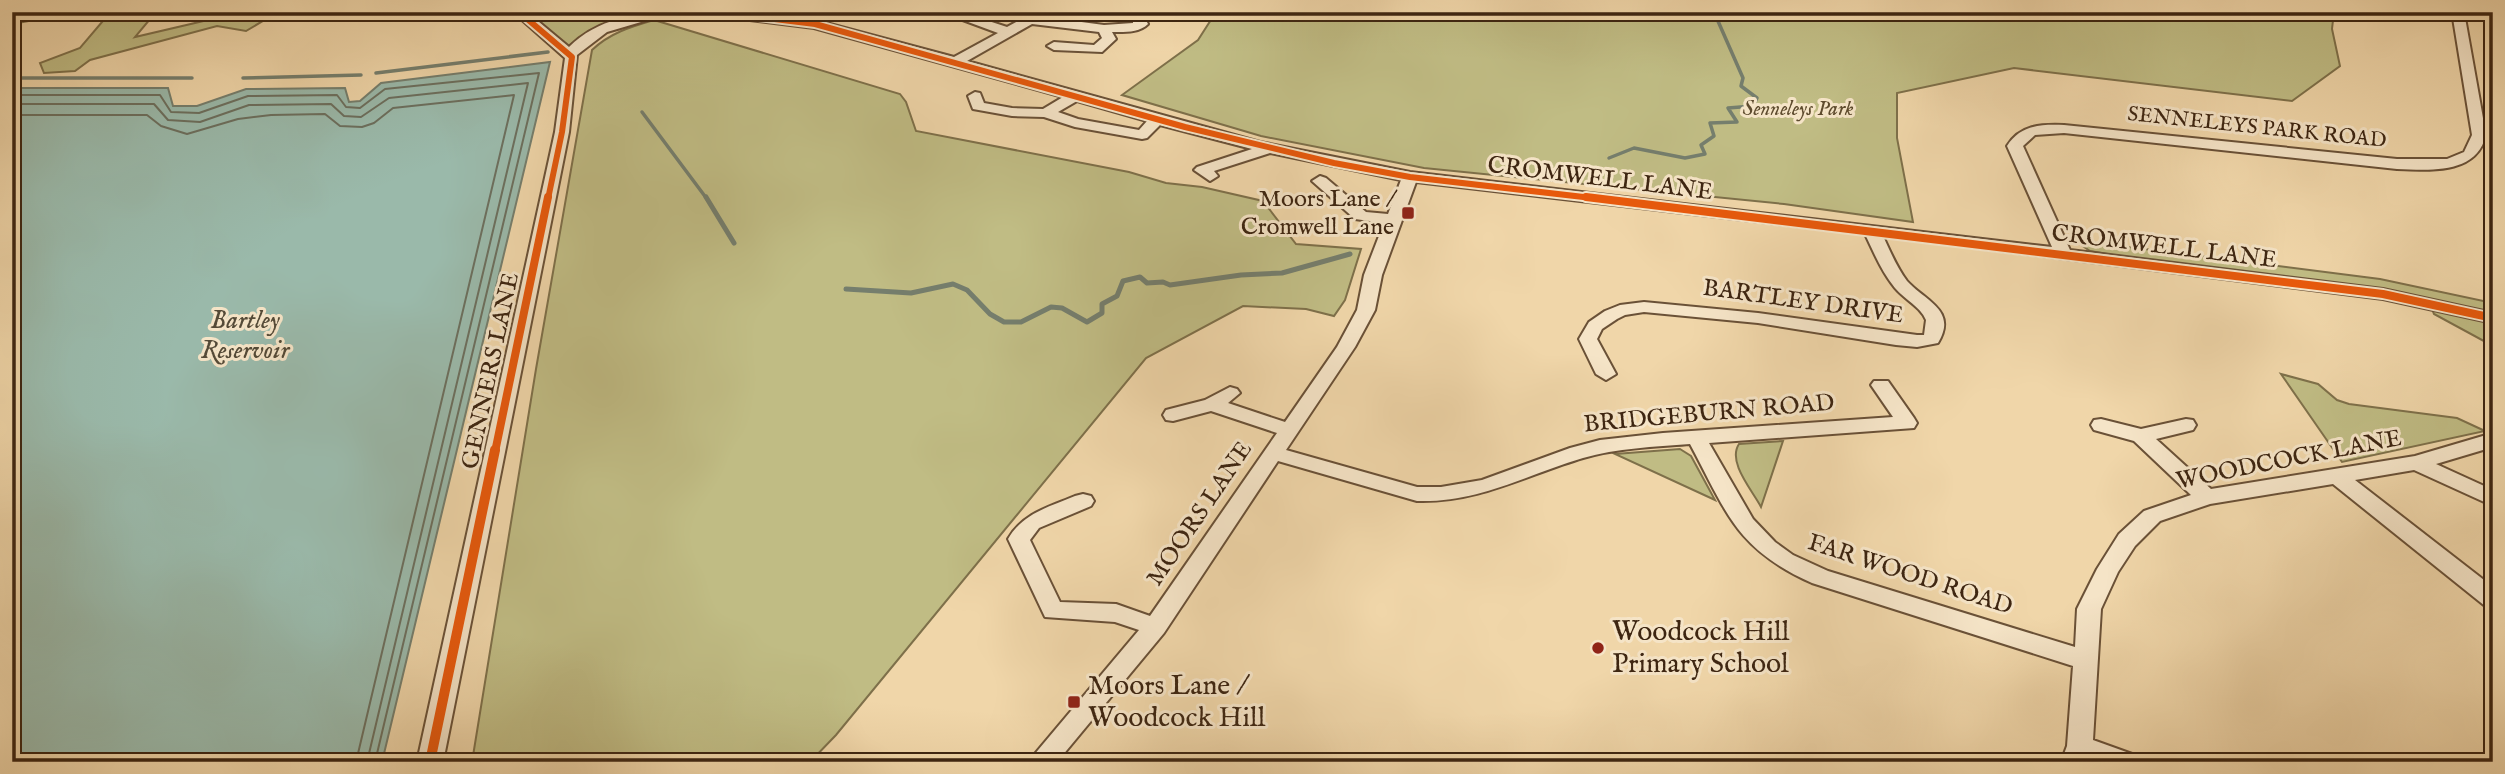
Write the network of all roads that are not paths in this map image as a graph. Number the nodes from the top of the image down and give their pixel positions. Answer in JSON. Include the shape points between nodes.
{"nodes":[{"id":1,"x":519,"y":12,"type":"edge"},
{"id":2,"x":669,"y":12,"type":"edge"},
{"id":3,"x":717,"y":12,"type":"edge"},
{"id":4,"x":947,"y":12,"type":"edge"},
{"id":5,"x":1131,"y":12,"type":"edge"},
{"id":6,"x":2458,"y":12,"type":"edge"},
{"id":7,"x":1039,"y":16,"type":"edge"},
{"id":8,"x":1104,"y":29,"type":"junction"},
{"id":9,"x":1009,"y":32,"type":"junction"},
{"id":10,"x":1054,"y":46,"type":"dead end"},
{"id":11,"x":570,"y":54,"type":"junction"},
{"id":12,"x":953,"y":63,"type":"junction"},
{"id":13,"x":975,"y":96,"type":"dead end"},
{"id":14,"x":1074,"y":97,"type":"junction"},
{"id":15,"x":1046,"y":113,"type":"junction"},
{"id":16,"x":1156,"y":121,"type":"junction"},
{"id":17,"x":1265,"y":150,"type":"junction"},
{"id":18,"x":1210,"y":176,"type":"dead end"},
{"id":19,"x":1410,"y":177,"type":"junction"},
{"id":20,"x":1320,"y":181,"type":"dead end"},
{"id":21,"x":1393,"y":219,"type":"junction"},
{"id":22,"x":1871,"y":230,"type":"junction"},
{"id":23,"x":2063,"y":253,"type":"junction"},
{"id":24,"x":2493,"y":318,"type":"edge"},
{"id":25,"x":1606,"y":374,"type":"dead end"},
{"id":26,"x":1881,"y":385,"type":"dead end"},
{"id":27,"x":1230,"y":393,"type":"dead end"},
{"id":28,"x":1212,"y":404,"type":"junction"},
{"id":29,"x":1173,"y":415,"type":"dead end"},
{"id":30,"x":2101,"y":425,"type":"dead end"},
{"id":31,"x":2186,"y":425,"type":"dead end"},
{"id":32,"x":1288,"y":430,"type":"junction"},
{"id":33,"x":2141,"y":436,"type":"junction"},
{"id":34,"x":1696,"y":438,"type":"junction"},
{"id":35,"x":2493,"y":440,"type":"edge"},
{"id":36,"x":1273,"y":453,"type":"junction"},
{"id":37,"x":2416,"y":463,"type":"junction"},
{"id":38,"x":2338,"y":477,"type":"junction"},
{"id":39,"x":2207,"y":497,"type":"junction"},
{"id":40,"x":2493,"y":499,"type":"edge"},
{"id":41,"x":1083,"y":501,"type":"dead end"},
{"id":42,"x":2493,"y":600,"type":"edge"},
{"id":43,"x":1156,"y":627,"type":"junction"},
{"id":44,"x":2085,"y":660,"type":"junction"},
{"id":45,"x":2077,"y":754,"type":"edge"},
{"id":46,"x":430,"y":762,"type":"edge"},
{"id":47,"x":1041,"y":762,"type":"edge"},
{"id":48,"x":2123,"y":762,"type":"edge"}],
"edges":[{"from":1,"to":11,"type":"street"},
{"from":2,"to":11,"type":"street","via":[[610,26]]},
{"from":3,"to":12,"type":"street","name":"CROMWELL LANE","via":[[815,24]]},
{"from":4,"to":9,"type":"street"},
{"from":5,"to":8,"type":"street","via":[[1142,23]]},
{"from":6,"to":23,"type":"street","name":"SENNELEYS PARK ROAD","via":[[2479,95],[2479,146],[2471,154],[2442,164],[2397,164],[2040,129],[2021,136],[2015,146]]},
{"from":7,"to":8,"type":"street"},
{"from":7,"to":9,"type":"street"},
{"from":8,"to":10,"type":"street","via":[[1109,39],[1097,49]]},
{"from":9,"to":12,"type":"street"},
{"from":11,"to":46,"type":"street","name":"GENNERS LANE","via":[[562,132]]},
{"from":12,"to":14,"type":"street","name":"CROMWELL LANE"},
{"from":13,"to":15,"type":"street","via":[[978,106]]},
{"from":14,"to":15,"type":"street"},
{"from":14,"to":16,"type":"street","name":"CROMWELL LANE"},
{"from":15,"to":16,"type":"street","via":[[1142,135]]},
{"from":16,"to":17,"type":"street","name":"CROMWELL LANE"},
{"from":17,"to":18,"type":"street","via":[[1202,170]]},
{"from":17,"to":19,"type":"street","name":"CROMWELL LANE"},
{"from":19,"to":21,"type":"street","name":"MOORS LANE"},
{"from":19,"to":22,"type":"street","name":"CROMWELL LANE"},
{"from":20,"to":21,"type":"street","via":[[1361,216]]},
{"from":21,"to":32,"type":"street","name":"MOORS LANE","via":[[1366,310]]},
{"from":22,"to":23,"type":"street","name":"CROMWELL LANE"},
{"from":22,"to":25,"type":"street","name":"BARTLEY DRIVE","via":[[1900,285],[1922,300],[1936,320],[1931,339],[1896,339],[1644,307],[1620,310],[1595,326],[1588,339]]},
{"from":23,"to":24,"type":"street","name":"CROMWELL LANE","via":[[2383,294]]},
{"from":26,"to":34,"type":"street","name":"BRIDGEBURN ROAD","via":[[1907,423]]},
{"from":27,"to":28,"type":"street"},
{"from":28,"to":29,"type":"street"},
{"from":28,"to":32,"type":"street","name":"MOORS LANE"},
{"from":30,"to":33,"type":"street"},
{"from":31,"to":33,"type":"street"},
{"from":32,"to":36,"type":"street","name":"MOORS LANE"},
{"from":33,"to":39,"type":"street"},
{"from":34,"to":36,"type":"street","name":"BRIDGEBURN ROAD","via":[[1588,450],[1480,489],[1439,496],[1417,494]]},
{"from":34,"to":44,"type":"street","name":"FAR WOOD ROAD","via":[[1740,514],[1766,548],[1785,560],[1820,577]]},
{"from":35,"to":37,"type":"street","name":"WOODCOCK LANE"},
{"from":36,"to":43,"type":"street","name":"MOORS LANE"},
{"from":37,"to":38,"type":"street","name":"WOODCOCK LANE"},
{"from":37,"to":40,"type":"street"},
{"from":38,"to":39,"type":"street","name":"WOODCOCK LANE"},
{"from":38,"to":42,"type":"street"},
{"from":39,"to":44,"type":"street","name":"WOODCOCK LANE","via":[[2152,516],[2127,540],[2089,609]]},
{"from":41,"to":43,"type":"street","name":"MOORS LANE","via":[[1031,523],[1020,539],[1053,611],[1116,613]]},
{"from":43,"to":47,"type":"street","name":"MOORS LANE"},
{"from":44,"to":45,"type":"street","name":"WOODCOCK LANE"},
{"from":45,"to":48,"type":"street"}]}
